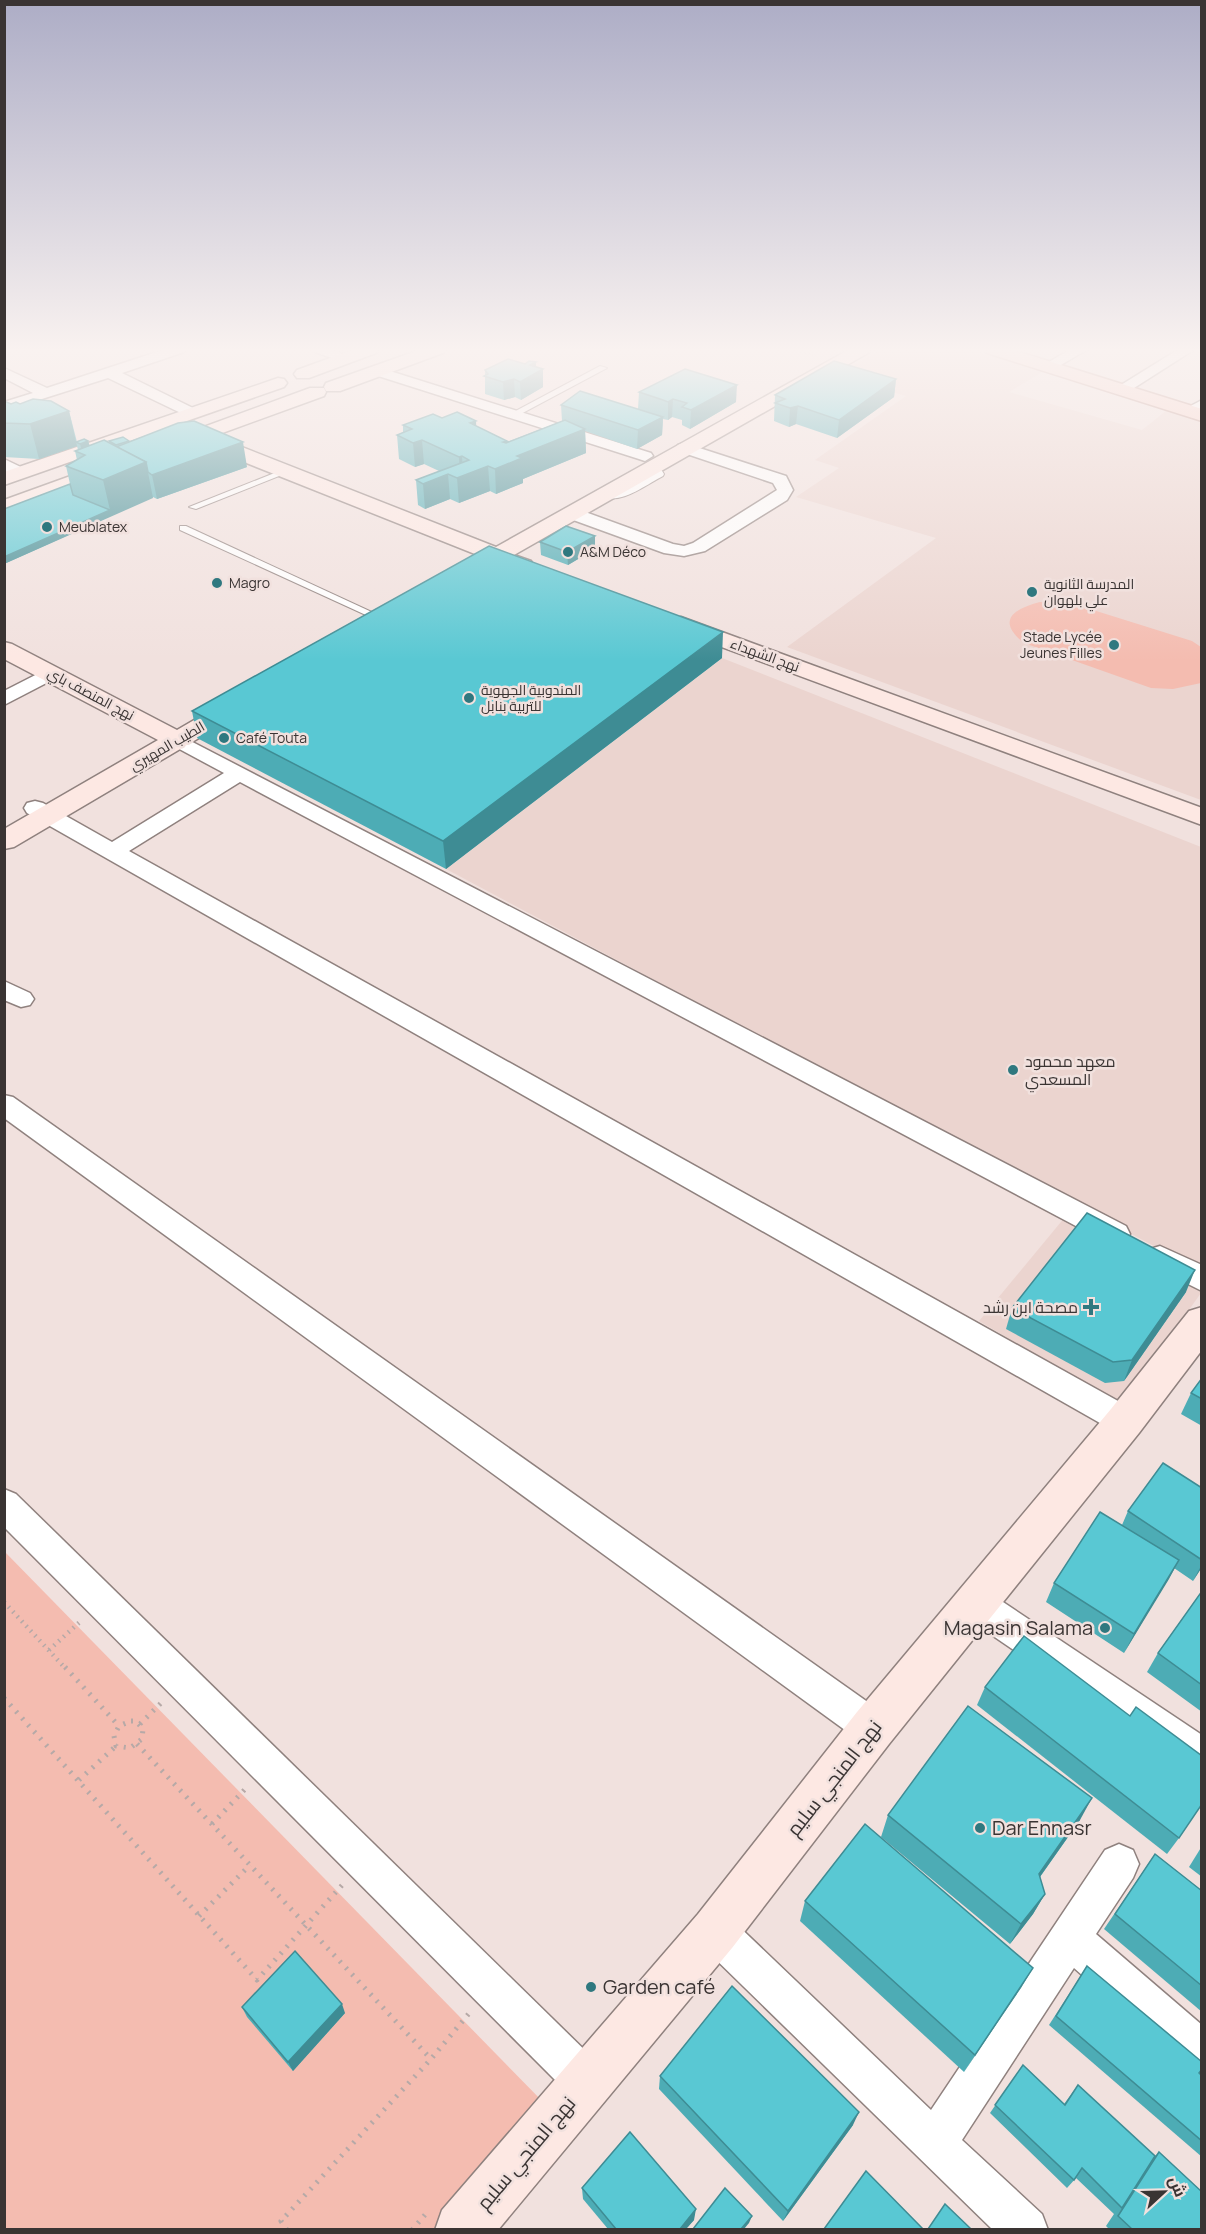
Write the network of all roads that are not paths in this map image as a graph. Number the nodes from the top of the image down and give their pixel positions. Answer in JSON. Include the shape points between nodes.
{"nodes":[{"id":1,"x":66,"y":453,"type":"edge"},
{"id":2,"x":240,"y":453,"type":"edge"},
{"id":3,"x":628,"y":453,"type":"edge"},
{"id":4,"x":663,"y":453,"type":"edge"},
{"id":5,"x":670,"y":453,"type":"edge"},
{"id":6,"x":700,"y":453,"type":"edge"},
{"id":7,"x":132,"y":460,"type":"edge"},
{"id":8,"x":650,"y":461,"type":"junction"},
{"id":9,"x":285,"y":471,"type":"junction"},
{"id":10,"x":10,"y":472,"type":"edge"},
{"id":11,"x":4,"y":507,"type":"edge"},
{"id":12,"x":193,"y":507,"type":"dead end"},
{"id":13,"x":571,"y":513,"type":"junction"},
{"id":14,"x":183,"y":528,"type":"dead end"},
{"id":15,"x":489,"y":553,"type":"junction"},
{"id":16,"x":464,"y":568,"type":"edge"},
{"id":17,"x":541,"y":572,"type":"edge"},
{"id":18,"x":374,"y":618,"type":"edge"},
{"id":19,"x":664,"y":618,"type":"edge"},
{"id":20,"x":4,"y":649,"type":"edge"},
{"id":21,"x":51,"y":674,"type":"junction"},
{"id":22,"x":248,"y":692,"type":"edge"},
{"id":23,"x":4,"y":699,"type":"edge"},
{"id":24,"x":171,"y":736,"type":"junction"},
{"id":25,"x":240,"y":773,"type":"junction"},
{"id":26,"x":42,"y":812,"type":"junction"},
{"id":27,"x":1202,"y":817,"type":"edge"},
{"id":28,"x":4,"y":825,"type":"edge"},
{"id":29,"x":4,"y":841,"type":"edge"},
{"id":30,"x":113,"y":851,"type":"junction"},
{"id":31,"x":4,"y":1104,"type":"edge"},
{"id":32,"x":1202,"y":1279,"type":"edge"},
{"id":33,"x":1202,"y":1322,"type":"edge"},
{"id":34,"x":1125,"y":1421,"type":"junction"},
{"id":35,"x":4,"y":1504,"type":"edge"},
{"id":36,"x":976,"y":1604,"type":"junction"},
{"id":37,"x":873,"y":1728,"type":"junction"},
{"id":38,"x":1202,"y":1757,"type":"edge"},
{"id":39,"x":1119,"y":1864,"type":"dead end"},
{"id":40,"x":715,"y":1932,"type":"junction"},
{"id":41,"x":1070,"y":1938,"type":"junction"},
{"id":42,"x":1202,"y":2053,"type":"edge"},
{"id":43,"x":586,"y":2081,"type":"junction"},
{"id":44,"x":934,"y":2144,"type":"junction"},
{"id":45,"x":462,"y":2229,"type":"edge"},
{"id":46,"x":1026,"y":2229,"type":"edge"}],
"edges":[{"from":1,"to":10,"type":"street"},
{"from":2,"to":9,"type":"street"},
{"from":3,"to":8,"type":"street"},
{"from":4,"to":8,"type":"street"},
{"from":5,"to":8,"type":"street"},
{"from":6,"to":13,"type":"street","via":[[775,477],[783,482],[785,490],[699,547],[684,551]]},
{"from":7,"to":11,"type":"street"},
{"from":8,"to":13,"type":"street"},
{"from":8,"to":15,"type":"street"},
{"from":9,"to":12,"type":"lane"},
{"from":9,"to":15,"type":"street"},
{"from":13,"to":15,"type":"street"},
{"from":14,"to":18,"type":"lane"},
{"from":15,"to":16,"type":"street"},
{"from":15,"to":17,"type":"street"},
{"from":19,"to":27,"type":"street","name":"نهج الشهداء"},
{"from":20,"to":21,"type":"street","name":"نهج المنصف باي"},
{"from":21,"to":23,"type":"street"},
{"from":21,"to":24,"type":"street","name":"نهج المنصف باي"},
{"from":22,"to":24,"type":"street","name":"الطيب المهيري"},
{"from":24,"to":25,"type":"street"},
{"from":24,"to":26,"type":"street","name":"الطيب المهيري"},
{"from":25,"to":30,"type":"street"},
{"from":25,"to":32,"type":"street"},
{"from":26,"to":28,"type":"street"},
{"from":26,"to":29,"type":"street","name":"الطيب المهيري"},
{"from":26,"to":30,"type":"street"},
{"from":30,"to":34,"type":"street"},
{"from":31,"to":37,"type":"street"},
{"from":33,"to":34,"type":"street","name":"نهج المنجي سليم"},
{"from":34,"to":36,"type":"street","name":"نهج المنجي سليم"},
{"from":35,"to":43,"type":"street"},
{"from":36,"to":37,"type":"street","name":"نهج المنجي سليم"},
{"from":36,"to":38,"type":"street"},
{"from":37,"to":40,"type":"street","name":"نهج المنجي سليم"},
{"from":39,"to":41,"type":"street"},
{"from":40,"to":43,"type":"street","name":"نهج المنجي سليم"},
{"from":40,"to":44,"type":"street"},
{"from":41,"to":42,"type":"street"},
{"from":41,"to":44,"type":"street"},
{"from":43,"to":45,"type":"street","name":"نهج المنجي سليم"},
{"from":44,"to":46,"type":"street"}]}
